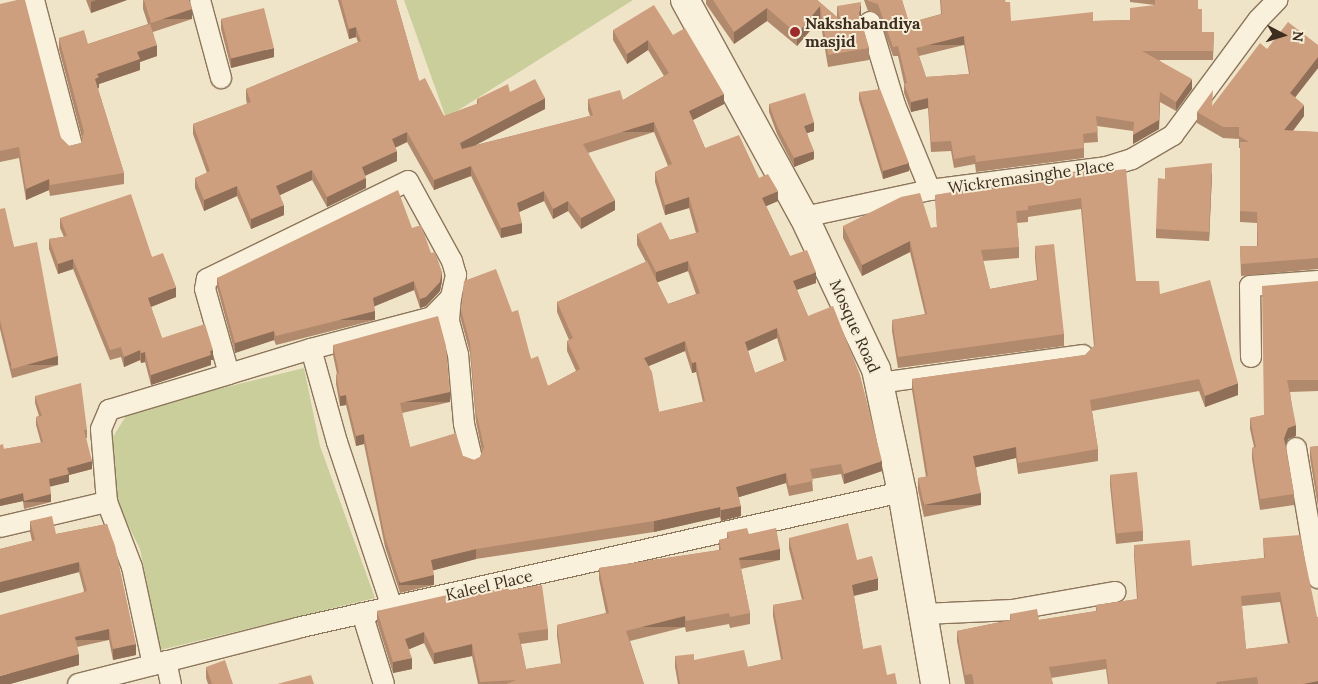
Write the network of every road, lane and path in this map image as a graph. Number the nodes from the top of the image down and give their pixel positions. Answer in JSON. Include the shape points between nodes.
{"nodes":[{"id":1,"x":34,"y":0,"type":"edge"},
{"id":2,"x":200,"y":0,"type":"edge"},
{"id":3,"x":685,"y":0,"type":"edge"},
{"id":4,"x":1277,"y":0,"type":"edge"},
{"id":5,"x":870,"y":22,"type":"dead end"},
{"id":6,"x":221,"y":78,"type":"dead end"},
{"id":7,"x":72,"y":146,"type":"edge"},
{"id":8,"x":930,"y":190,"type":"junction"},
{"id":9,"x":804,"y":217,"type":"junction"},
{"id":10,"x":1318,"y":281,"type":"edge"},
{"id":11,"x":451,"y":297,"type":"junction"},
{"id":12,"x":311,"y":349,"type":"junction"},
{"id":13,"x":1083,"y":355,"type":"edge"},
{"id":14,"x":1251,"y":357,"type":"dead end"},
{"id":15,"x":229,"y":374,"type":"junction"},
{"id":16,"x":879,"y":383,"type":"junction"},
{"id":17,"x":1296,"y":448,"type":"dead end"},
{"id":18,"x":472,"y":459,"type":"edge"},
{"id":19,"x":902,"y":492,"type":"junction"},
{"id":20,"x":107,"y":502,"type":"junction"},
{"id":21,"x":0,"y":527,"type":"edge"},
{"id":22,"x":1318,"y":578,"type":"edge"},
{"id":23,"x":1115,"y":592,"type":"dead end"},
{"id":24,"x":392,"y":607,"type":"junction"},
{"id":25,"x":362,"y":613,"type":"junction"},
{"id":26,"x":924,"y":614,"type":"junction"},
{"id":27,"x":160,"y":663,"type":"junction"},
{"id":28,"x":78,"y":684,"type":"edge"},
{"id":29,"x":172,"y":684,"type":"edge"},
{"id":30,"x":384,"y":684,"type":"edge"},
{"id":31,"x":935,"y":684,"type":"edge"}],
"edges":[{"from":1,"to":7,"type":"street"},
{"from":2,"to":6,"type":"street"},
{"from":3,"to":9,"type":"street","name":"Mosque Road"},
{"from":4,"to":8,"type":"street","name":"Wickremasinghe Place","via":[[1258,20],[1173,135],[1132,159],[1106,167]]},
{"from":5,"to":8,"type":"street","via":[[895,105]]},
{"from":8,"to":9,"type":"street","name":"Wickremasinghe Place"},
{"from":9,"to":16,"type":"street","name":"Mosque Road","via":[[876,369]]},
{"from":10,"to":14,"type":"street","via":[[1250,286]]},
{"from":11,"to":12,"type":"street","via":[[432,317]]},
{"from":11,"to":15,"type":"street","via":[[456,275],[452,261],[417,193],[408,181],[397,184],[207,279],[205,290]]},
{"from":11,"to":18,"type":"street","via":[[450,321],[458,354],[464,424]]},
{"from":12,"to":15,"type":"street"},
{"from":12,"to":24,"type":"street","via":[[337,442]]},
{"from":13,"to":16,"type":"street"},
{"from":15,"to":20,"type":"street","via":[[109,410],[101,429]]},
{"from":16,"to":19,"type":"street","name":"Mosque Road"},
{"from":17,"to":22,"type":"street"},
{"from":19,"to":24,"type":"street","name":"Kaleel Place"},
{"from":19,"to":26,"type":"street","name":"Mosque Road"},
{"from":20,"to":21,"type":"street"},
{"from":20,"to":27,"type":"street","via":[[132,567]]},
{"from":23,"to":26,"type":"street","via":[[1012,610]]},
{"from":24,"to":25,"type":"street","name":"Kaleel Place"},
{"from":25,"to":27,"type":"street","name":"Kaleel Place"},
{"from":25,"to":30,"type":"street"},
{"from":26,"to":31,"type":"street","name":"Mosque Road"},
{"from":27,"to":28,"type":"street","name":"Kaleel Place"},
{"from":27,"to":29,"type":"street"}]}
